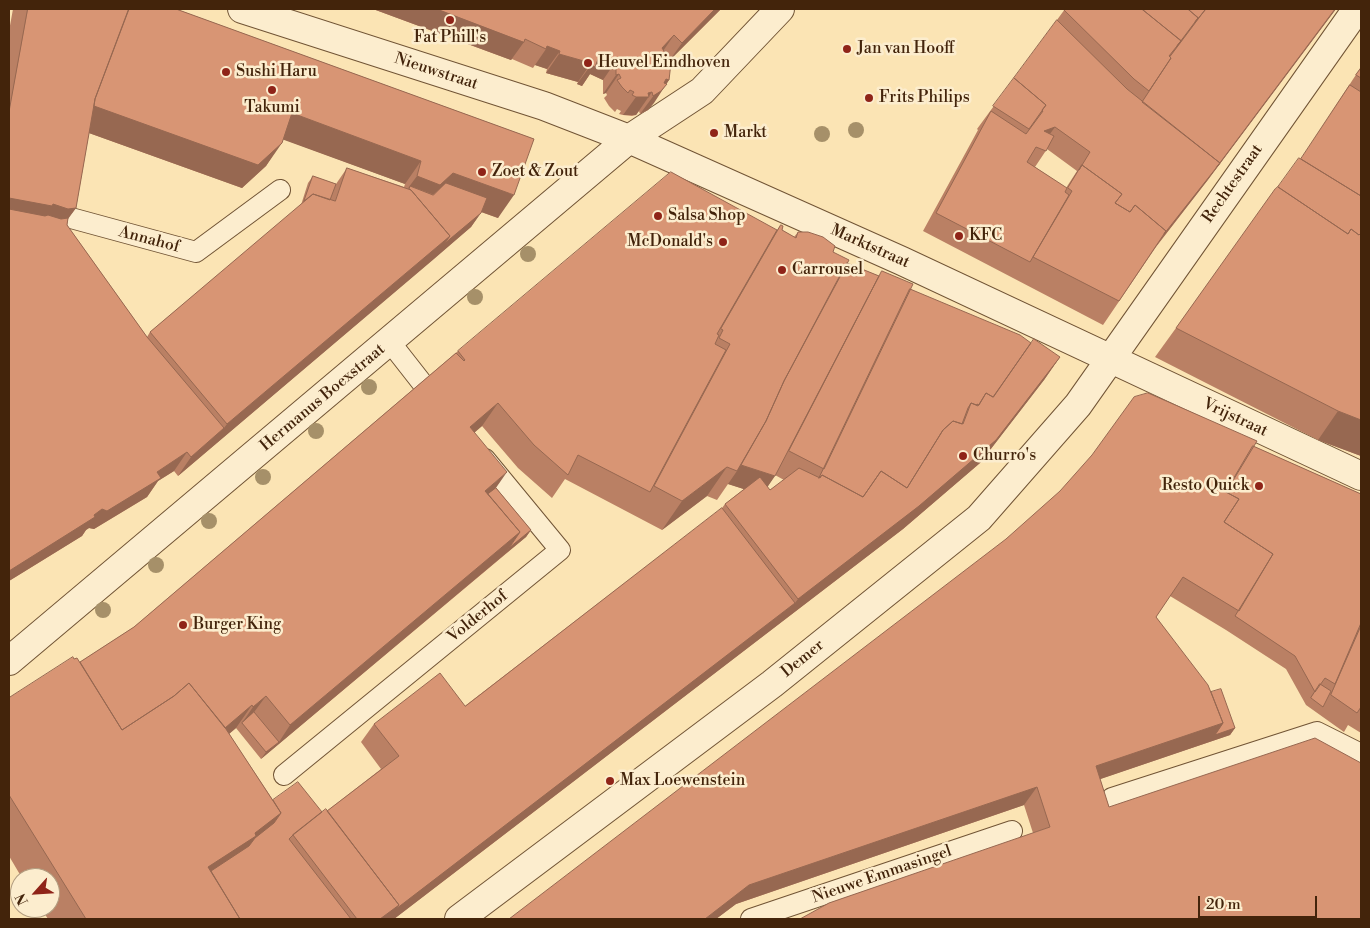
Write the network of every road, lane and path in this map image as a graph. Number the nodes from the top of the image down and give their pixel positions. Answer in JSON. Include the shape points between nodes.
{"nodes":[{"id":1,"x":242,"y":9,"type":"edge"},
{"id":2,"x":780,"y":9,"type":"edge"},
{"id":3,"x":1357,"y":9,"type":"edge"},
{"id":4,"x":280,"y":15,"type":"edge"},
{"id":5,"x":637,"y":112,"type":"edge"},
{"id":6,"x":629,"y":139,"type":"junction"},
{"id":7,"x":280,"y":190,"type":"dead end"},
{"id":8,"x":60,"y":215,"type":"edge"},
{"id":9,"x":390,"y":342,"type":"junction"},
{"id":10,"x":1109,"y":360,"type":"junction"},
{"id":11,"x":426,"y":388,"type":"edge"},
{"id":12,"x":474,"y":446,"type":"edge"},
{"id":13,"x":1361,"y":476,"type":"edge"},
{"id":14,"x":11,"y":655,"type":"edge"},
{"id":15,"x":1361,"y":754,"type":"edge"},
{"id":16,"x":284,"y":775,"type":"dead end"},
{"id":17,"x":1112,"y":798,"type":"dead end"},
{"id":18,"x":1012,"y":831,"type":"dead end"},
{"id":19,"x":459,"y":919,"type":"edge"},
{"id":20,"x":751,"y":919,"type":"edge"}],
"edges":[{"from":1,"to":4,"type":"street","name":"Nieuwstraat"},
{"from":2,"to":6,"type":"street","via":[[702,91]]},
{"from":3,"to":10,"type":"street","name":"Rechtestraat"},
{"from":4,"to":6,"type":"street","name":"Nieuwstraat","via":[[544,106]]},
{"from":5,"to":6,"type":"street","via":[[639,116]]},
{"from":6,"to":9,"type":"street","name":"Hermanus Boexstraat"},
{"from":6,"to":10,"type":"street","name":"Marktstraat","via":[[902,261]]},
{"from":7,"to":8,"type":"lane","name":"Annahof","via":[[196,252]]},
{"from":9,"to":11,"type":"lane"},
{"from":9,"to":14,"type":"street","name":"Hermanus Boexstraat"},
{"from":10,"to":13,"type":"street","name":"Vrijstraat"},
{"from":10,"to":19,"type":"street","name":"Demer","via":[[1078,405],[979,518],[772,684]]},
{"from":12,"to":16,"type":"lane","name":"Volderhof","via":[[560,550]]},
{"from":15,"to":17,"type":"lane","via":[[1317,732]]},
{"from":18,"to":20,"type":"lane","name":"Nieuwe Emmasingel"}]}
